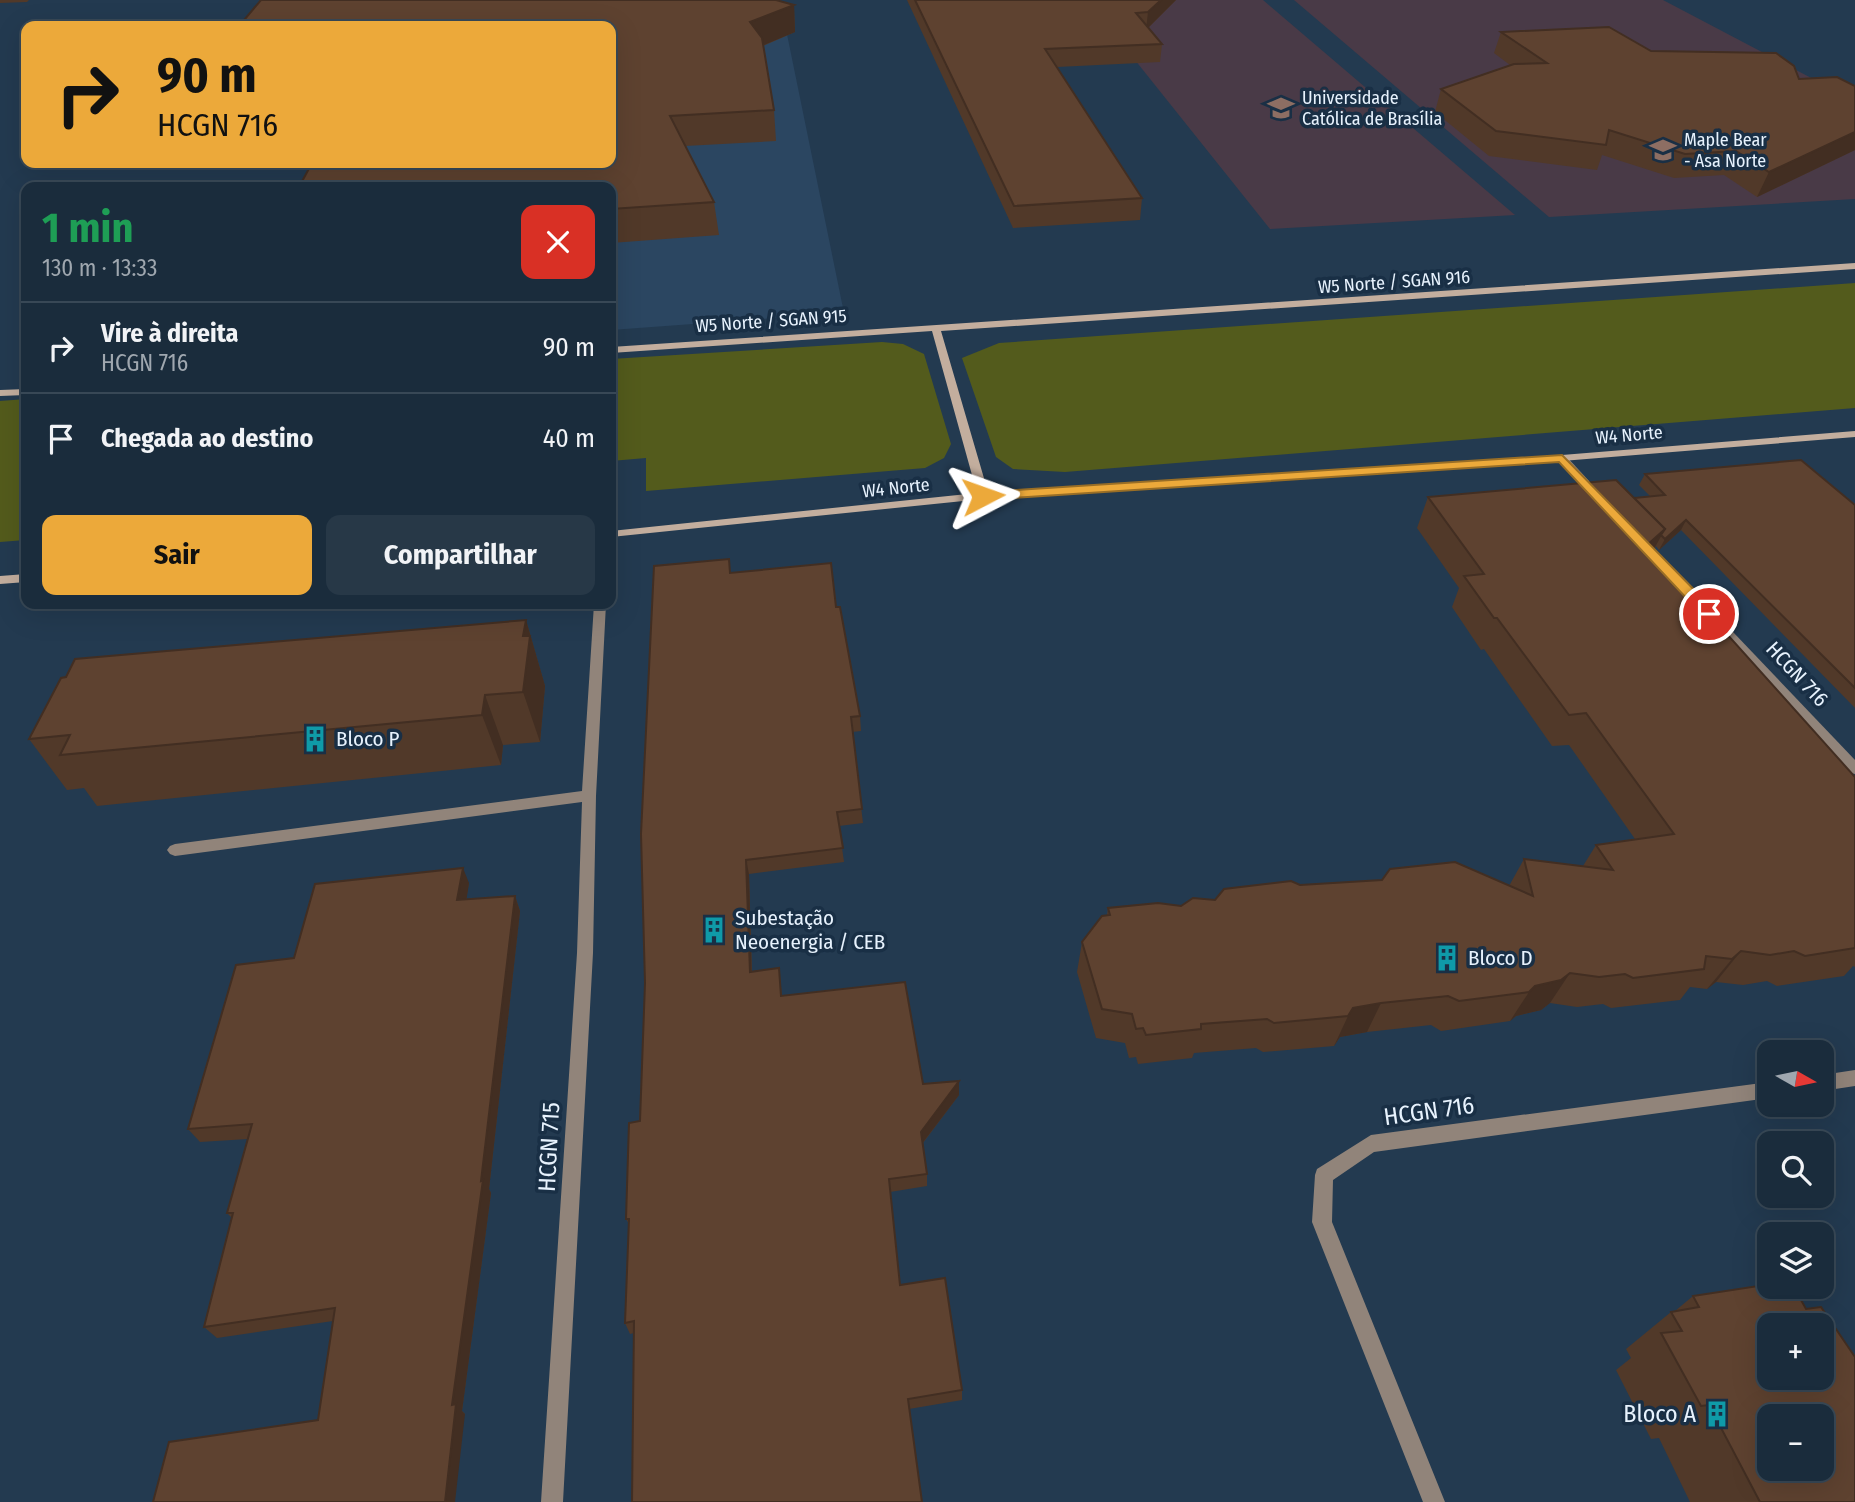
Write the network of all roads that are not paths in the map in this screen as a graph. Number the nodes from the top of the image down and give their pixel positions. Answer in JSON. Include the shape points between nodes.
{"nodes":[{"id":1,"x":1855,"y":266,"type":"edge"},
{"id":2,"x":934,"y":327,"type":"junction"},
{"id":3,"x":616,"y":350,"type":"edge"},
{"id":4,"x":21,"y":392,"type":"edge"},
{"id":5,"x":0,"y":393,"type":"edge"},
{"id":6,"x":1855,"y":434,"type":"edge"},
{"id":7,"x":1562,"y":458,"type":"junction"},
{"id":8,"x":983,"y":496,"type":"junction"},
{"id":9,"x":1609,"y":508,"type":"edge"},
{"id":10,"x":616,"y":533,"type":"edge"},
{"id":11,"x":21,"y":578,"type":"edge"},
{"id":12,"x":1675,"y":579,"type":"edge"},
{"id":13,"x":0,"y":580,"type":"edge"},
{"id":14,"x":600,"y":609,"type":"edge"},
{"id":15,"x":1855,"y":769,"type":"edge"},
{"id":16,"x":589,"y":796,"type":"junction"},
{"id":17,"x":175,"y":850,"type":"dead end"},
{"id":18,"x":1855,"y":1078,"type":"edge"},
{"id":19,"x":1834,"y":1081,"type":"edge"},
{"id":20,"x":1757,"y":1092,"type":"edge"},
{"id":21,"x":552,"y":1502,"type":"edge"},
{"id":22,"x":1434,"y":1502,"type":"edge"}],
"edges":[{"from":1,"to":2,"type":"main road","name":"W5 Norte / SGAN 916"},
{"from":2,"to":3,"type":"main road","name":"W5 Norte / SGAN 915"},
{"from":2,"to":8,"type":"main road"},
{"from":4,"to":5,"type":"main road"},
{"from":6,"to":7,"type":"main road","name":"W4 Norte"},
{"from":7,"to":8,"type":"main road","name":"W4 Norte"},
{"from":7,"to":9,"type":"street"},
{"from":8,"to":10,"type":"main road","name":"W4 Norte"},
{"from":11,"to":13,"type":"main road"},
{"from":12,"to":15,"type":"street","name":"HCGN 716"},
{"from":14,"to":16,"type":"street","name":"HCGN 715"},
{"from":16,"to":17,"type":"street"},
{"from":16,"to":21,"type":"street","name":"HCGN 715","via":[[585,953]]},
{"from":18,"to":19,"type":"street"},
{"from":20,"to":22,"type":"street","name":"HCGN 716","via":[[1371,1144],[1324,1175],[1322,1222]]}]}
